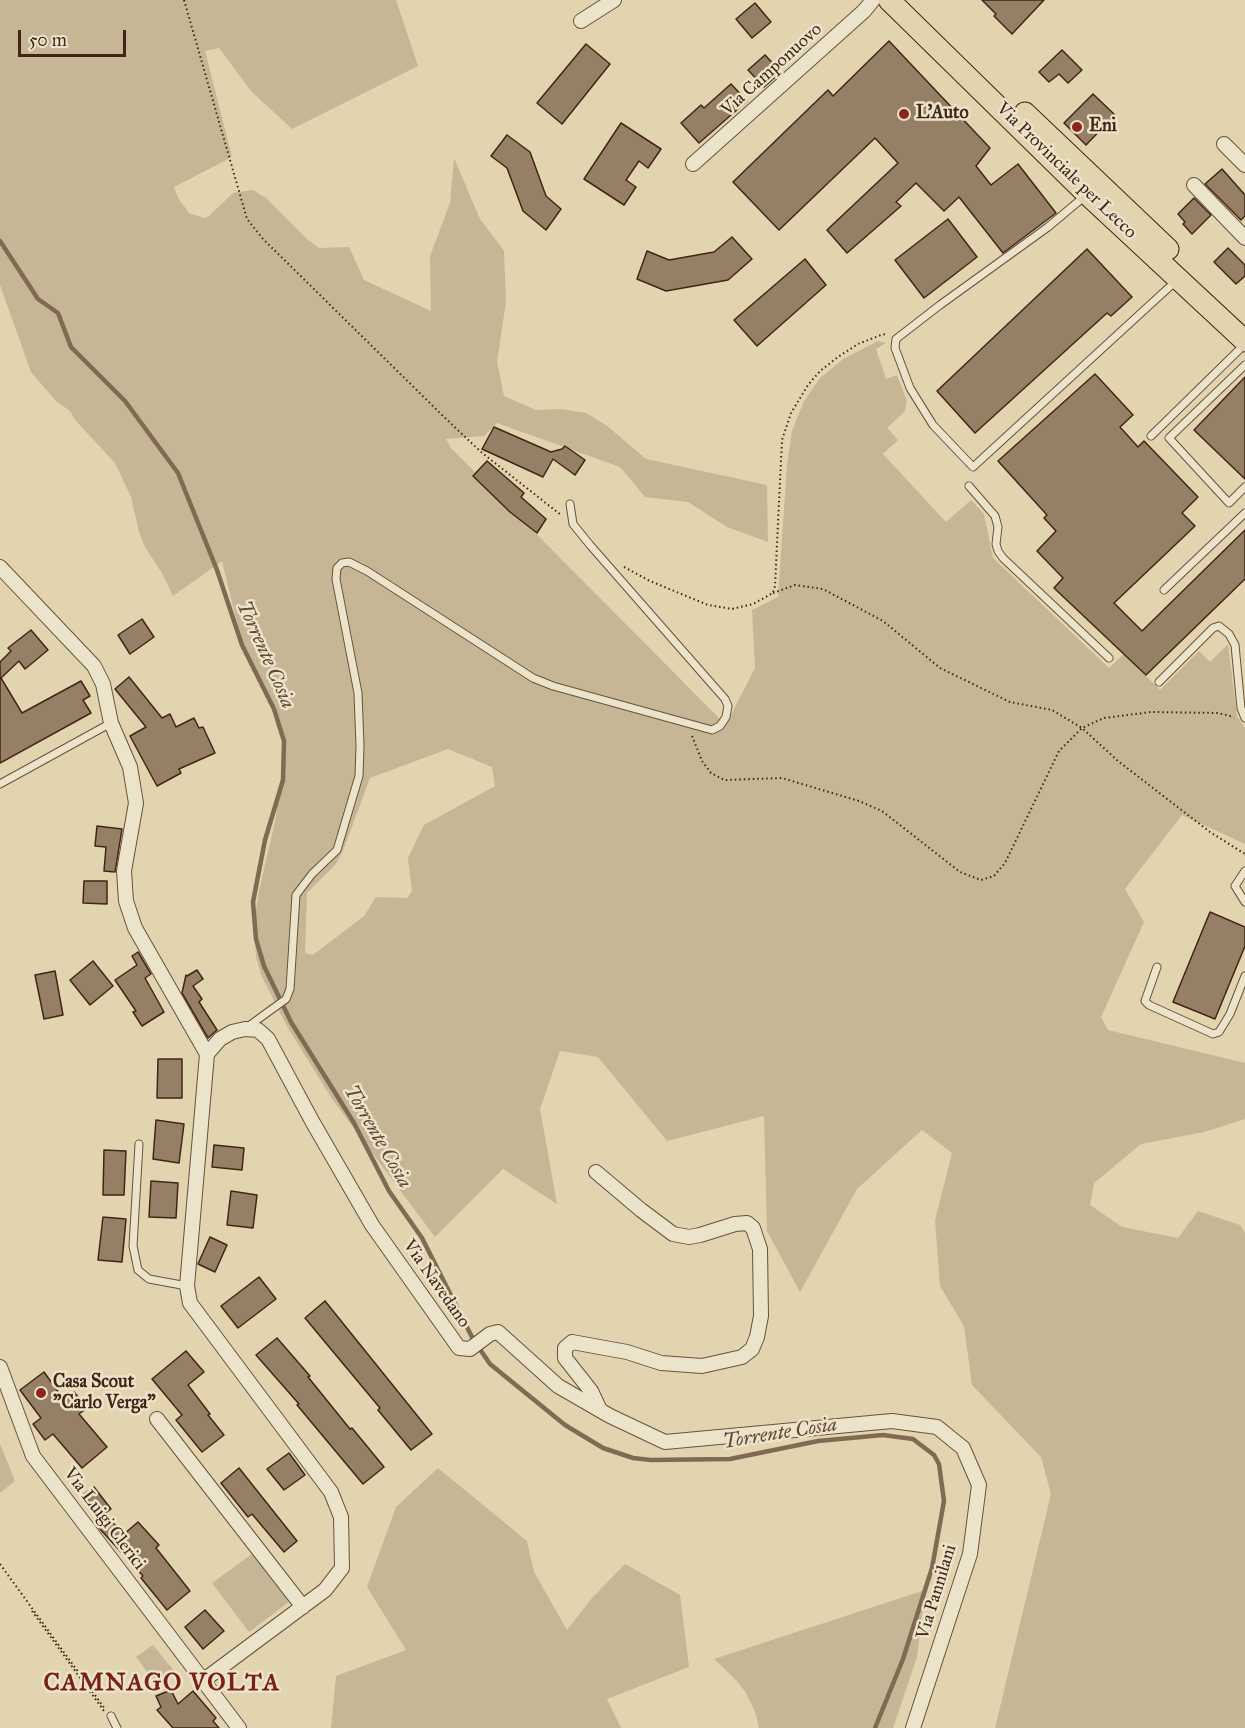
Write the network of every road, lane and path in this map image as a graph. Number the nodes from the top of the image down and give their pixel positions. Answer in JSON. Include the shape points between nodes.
{"nodes":[{"id":1,"x":184,"y":0,"type":"edge"},
{"id":2,"x":614,"y":0,"type":"edge"},
{"id":3,"x":873,"y":0,"type":"edge"},
{"id":4,"x":889,"y":0,"type":"edge"},
{"id":5,"x":899,"y":0,"type":"edge"},
{"id":6,"x":908,"y":0,"type":"edge"},
{"id":7,"x":928,"y":19,"type":"junction"},
{"id":8,"x":581,"y":21,"type":"dead end"},
{"id":9,"x":1224,"y":144,"type":"dead end"},
{"id":10,"x":693,"y":164,"type":"dead end"},
{"id":11,"x":1067,"y":164,"type":"junction"},
{"id":12,"x":1245,"y":165,"type":"edge"},
{"id":13,"x":1194,"y":185,"type":"dead end"},
{"id":14,"x":1093,"y":188,"type":"junction"},
{"id":15,"x":1245,"y":238,"type":"edge"},
{"id":16,"x":1179,"y":279,"type":"junction"},
{"id":17,"x":1209,"y":288,"type":"junction"},
{"id":18,"x":1245,"y":322,"type":"edge"},
{"id":19,"x":903,"y":334,"type":"junction"},
{"id":20,"x":1244,"y":347,"type":"edge"},
{"id":21,"x":1245,"y":364,"type":"edge"},
{"id":22,"x":1151,"y":436,"type":"dead end"},
{"id":23,"x":969,"y":486,"type":"dead end"},
{"id":24,"x":1245,"y":487,"type":"edge"},
{"id":25,"x":570,"y":504,"type":"dead end"},
{"id":26,"x":1245,"y":513,"type":"edge"},
{"id":27,"x":573,"y":524,"type":"junction"},
{"id":28,"x":607,"y":566,"type":"junction"},
{"id":29,"x":0,"y":567,"type":"edge"},
{"id":30,"x":1164,"y":590,"type":"dead end"},
{"id":31,"x":773,"y":593,"type":"junction"},
{"id":32,"x":1109,"y":658,"type":"dead end"},
{"id":33,"x":1159,"y":682,"type":"dead end"},
{"id":34,"x":1236,"y":718,"type":"dead end"},
{"id":35,"x":1245,"y":718,"type":"edge"},
{"id":36,"x":111,"y":723,"type":"junction"},
{"id":37,"x":688,"y":724,"type":"junction"},
{"id":38,"x":1082,"y":728,"type":"junction"},
{"id":39,"x":0,"y":784,"type":"edge"},
{"id":40,"x":1245,"y":854,"type":"edge"},
{"id":41,"x":1245,"y":871,"type":"edge"},
{"id":42,"x":1245,"y":902,"type":"edge"},
{"id":43,"x":1157,"y":967,"type":"dead end"},
{"id":44,"x":1245,"y":976,"type":"edge"},
{"id":45,"x":251,"y":1030,"type":"junction"},
{"id":46,"x":207,"y":1054,"type":"junction"},
{"id":47,"x":139,"y":1144,"type":"dead end"},
{"id":48,"x":596,"y":1172,"type":"dead end"},
{"id":49,"x":187,"y":1286,"type":"junction"},
{"id":50,"x":0,"y":1367,"type":"edge"},
{"id":51,"x":600,"y":1410,"type":"junction"},
{"id":52,"x":157,"y":1419,"type":"dead end"},
{"id":53,"x":665,"y":1442,"type":"joint"},
{"id":54,"x":0,"y":1564,"type":"edge"},
{"id":55,"x":303,"y":1607,"type":"junction"},
{"id":56,"x":204,"y":1680,"type":"junction"},
{"id":57,"x":109,"y":1716,"type":"joint"},
{"id":58,"x":117,"y":1728,"type":"edge"},
{"id":59,"x":239,"y":1728,"type":"edge"},
{"id":60,"x":913,"y":1728,"type":"edge"}],
"edges":[{"from":1,"to":27,"type":"path","via":[[247,219],[481,452]]},
{"from":2,"to":8,"type":"street"},
{"from":3,"to":10,"type":"street","name":"Via Camponuovo"},
{"from":4,"to":11,"type":"main road","name":"Via Provinciale per Lecco","via":[[1036,144]]},
{"from":5,"to":7,"type":"street","via":[[918,18]]},
{"from":6,"to":7,"type":"main road","name":"Via Provinciale per Lecco"},
{"from":7,"to":11,"type":"main road","name":"Via Provinciale per Lecco"},
{"from":9,"to":12,"type":"street"},
{"from":11,"to":14,"type":"main road","name":"Via Provinciale per Lecco"},
{"from":13,"to":15,"type":"street"},
{"from":14,"to":16,"type":"main road","name":"Via Provinciale per Lecco"},
{"from":14,"to":17,"type":"main road","name":"Via Provinciale per Lecco","via":[[1131,214]]},
{"from":14,"to":19,"type":"lane","via":[[1048,227]]},
{"from":16,"to":17,"type":"street","via":[[1188,278],[1200,288]]},
{"from":16,"to":19,"type":"lane","via":[[973,467],[933,425],[910,388],[895,348],[896,339]]},
{"from":16,"to":20,"type":"main road","name":"Via Provinciale per Lecco"},
{"from":17,"to":18,"type":"main road","name":"Via Provinciale per Lecco"},
{"from":19,"to":31,"type":"path","via":[[881,335],[838,357],[808,385],[791,413],[782,440]]},
{"from":20,"to":22,"type":"lane"},
{"from":21,"to":24,"type":"lane","via":[[1169,438],[1229,502]]},
{"from":23,"to":32,"type":"lane","via":[[995,516],[996,544],[1003,558]]},
{"from":25,"to":27,"type":"lane"},
{"from":26,"to":30,"type":"lane"},
{"from":27,"to":28,"type":"lane"},
{"from":28,"to":31,"type":"path","via":[[619,565],[708,605],[732,609]]},
{"from":28,"to":37,"type":"lane","via":[[725,699],[726,717],[720,726],[712,730]]},
{"from":29,"to":36,"type":"street","via":[[94,666],[103,684]]},
{"from":31,"to":38,"type":"path","via":[[795,585],[823,589],[883,621],[940,668],[1010,702],[1052,710]]},
{"from":33,"to":35,"type":"lane","via":[[1219,626],[1235,645]]},
{"from":34,"to":38,"type":"path","via":[[1218,713],[1151,712],[1104,718]]},
{"from":36,"to":39,"type":"lane"},
{"from":36,"to":46,"type":"street","via":[[129,767],[136,803],[124,871],[126,901],[135,928]]},
{"from":37,"to":38,"type":"path","via":[[702,761],[717,777],[782,778],[859,801],[882,811],[960,872],[981,880],[994,876],[1005,863],[1059,751]]},
{"from":37,"to":45,"type":"lane","via":[[533,678],[367,572],[349,562],[342,563],[336,579],[358,693],[359,776],[337,850],[296,896],[290,989],[286,999]]},
{"from":38,"to":40,"type":"path","via":[[1118,761]]},
{"from":41,"to":42,"type":"lane","via":[[1235,886]]},
{"from":43,"to":44,"type":"lane","via":[[1145,1001],[1213,1034],[1219,1032],[1230,1014]]},
{"from":45,"to":46,"type":"street","via":[[232,1032]]},
{"from":45,"to":51,"type":"street","name":"Via Navedano","via":[[268,1039],[372,1224],[459,1348],[470,1349],[498,1332],[558,1386]]},
{"from":46,"to":49,"type":"street"},
{"from":47,"to":49,"type":"lane","via":[[133,1246],[138,1270],[149,1279]]},
{"from":48,"to":51,"type":"street","via":[[673,1234],[689,1237],[747,1223],[753,1228],[760,1249],[761,1316],[752,1348],[742,1357],[702,1366],[661,1363],[572,1342],[565,1348],[565,1358],[591,1391]]},
{"from":49,"to":55,"type":"street","via":[[190,1303],[331,1492],[341,1517],[342,1568],[325,1590]]},
{"from":50,"to":56,"type":"street","name":"Via Luigi Clerici","via":[[33,1456]]},
{"from":51,"to":53,"type":"street","name":"Via Navedano"},
{"from":52,"to":55,"type":"street"},
{"from":53,"to":60,"type":"street","name":"Via Pannilani","via":[[892,1421],[938,1427],[963,1448],[979,1485],[970,1554]]},
{"from":54,"to":57,"type":"path"},
{"from":55,"to":56,"type":"street"},
{"from":56,"to":59,"type":"street","name":"Via Luigi Clerici"},
{"from":57,"to":58,"type":"lane"}]}
